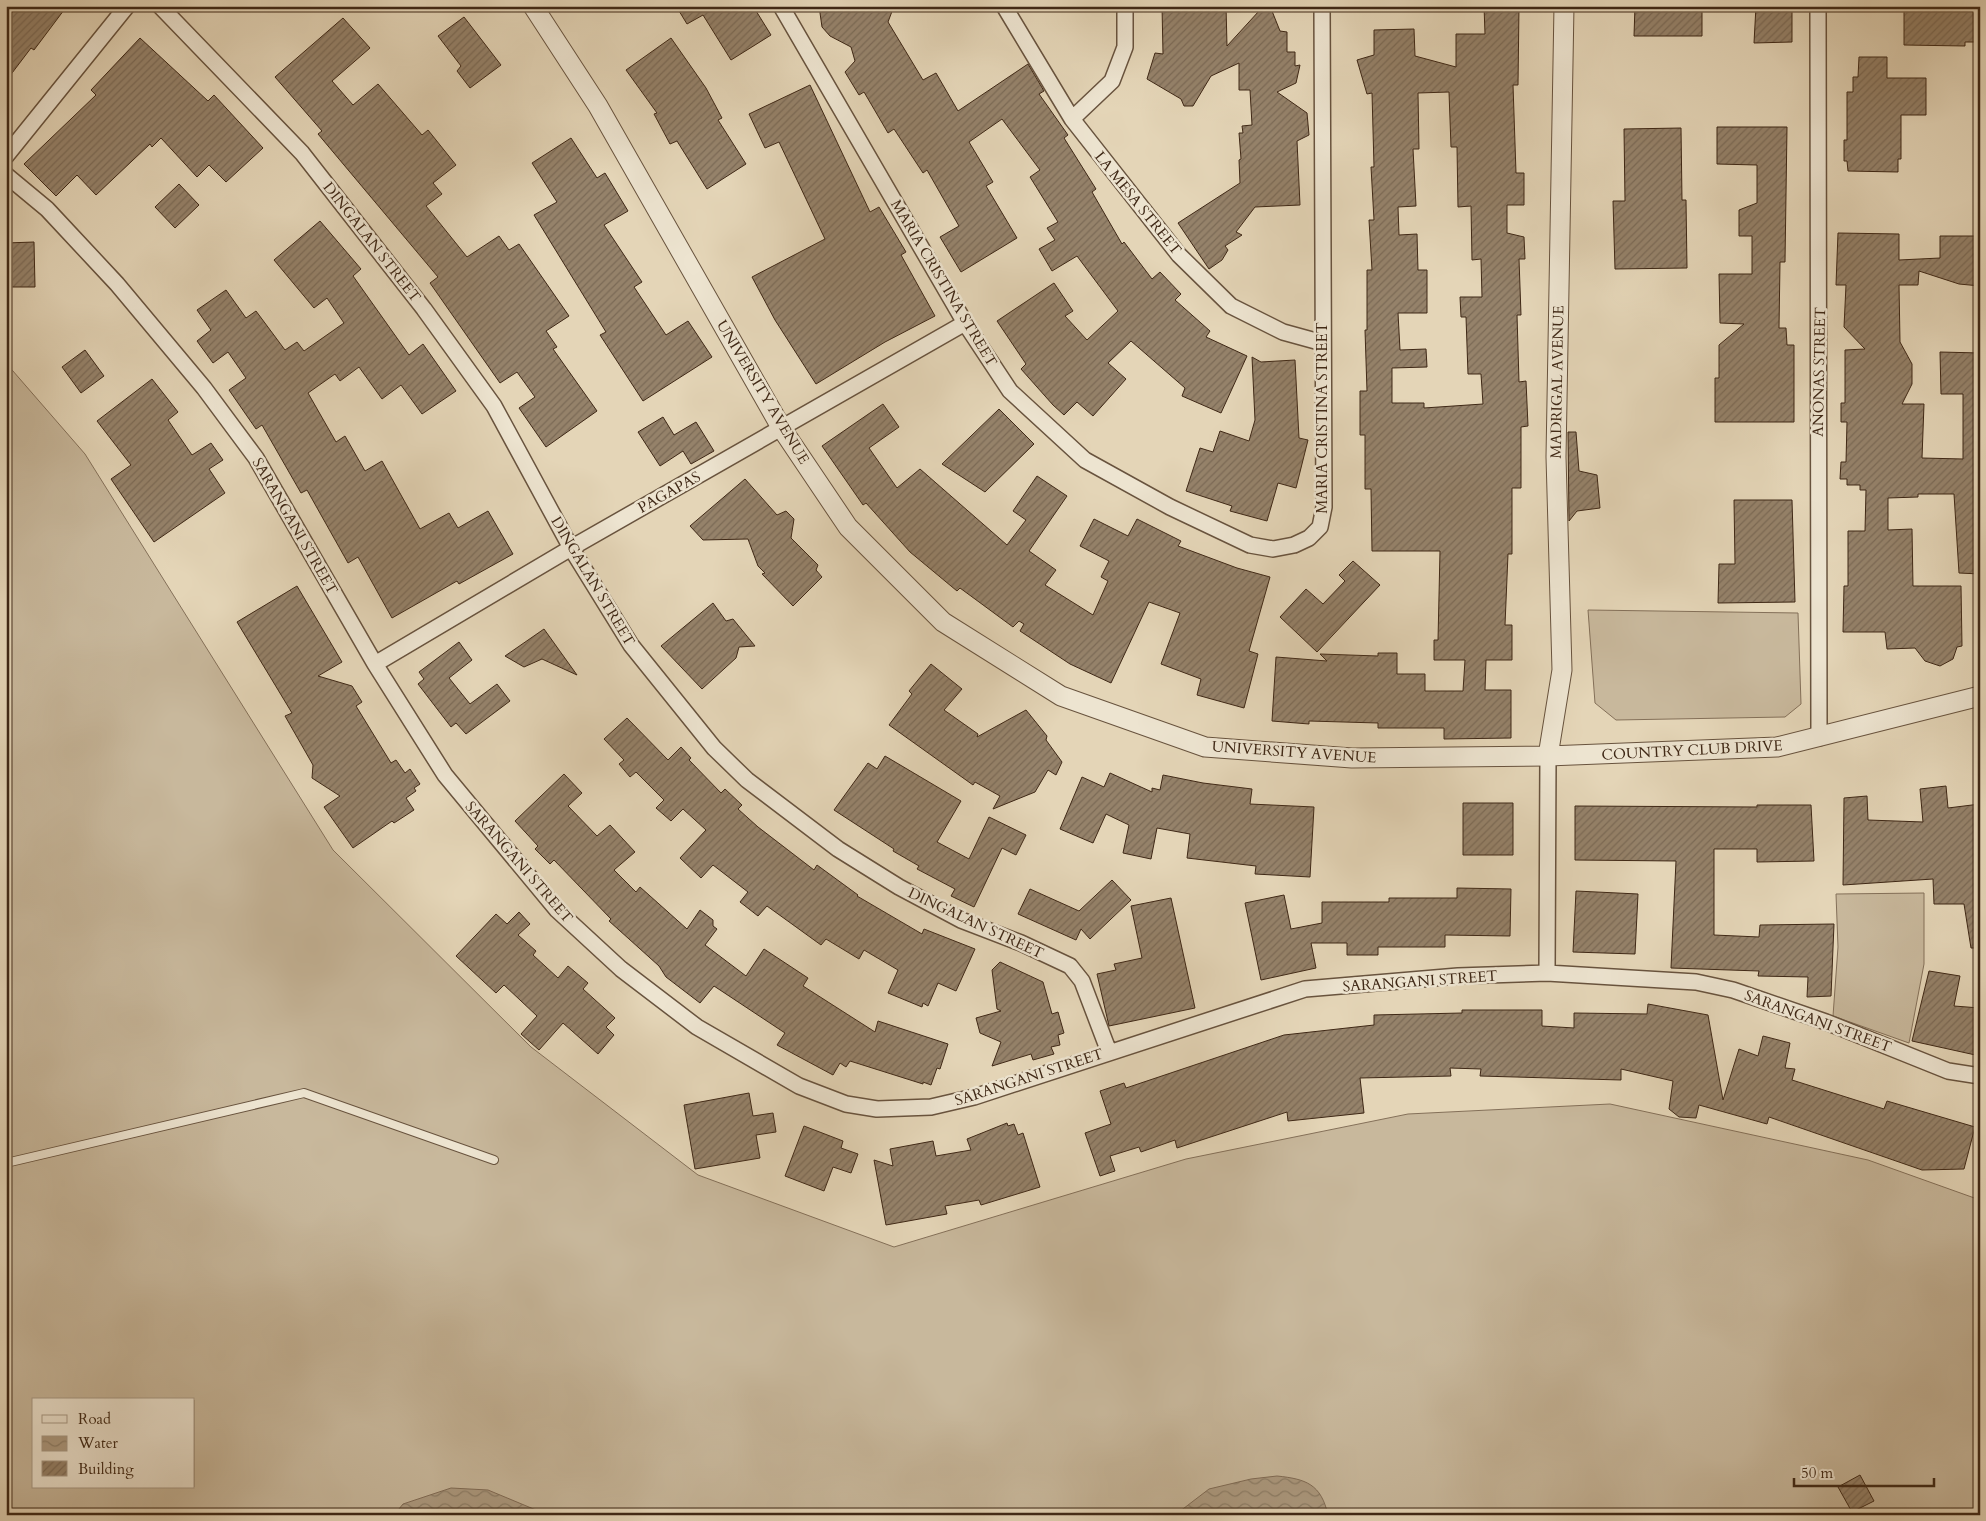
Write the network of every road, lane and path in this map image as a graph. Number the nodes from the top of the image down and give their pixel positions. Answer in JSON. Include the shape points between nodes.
{"nodes":[{"id":1,"x":127,"y":6,"type":"edge"},
{"id":2,"x":160,"y":6,"type":"edge"},
{"id":3,"x":534,"y":6,"type":"edge"},
{"id":4,"x":781,"y":6,"type":"edge"},
{"id":5,"x":1004,"y":6,"type":"edge"},
{"id":6,"x":1125,"y":6,"type":"edge"},
{"id":7,"x":1322,"y":6,"type":"edge"},
{"id":8,"x":1564,"y":6,"type":"edge"},
{"id":9,"x":1818,"y":6,"type":"edge"},
{"id":10,"x":1072,"y":119,"type":"junction"},
{"id":11,"x":6,"y":156,"type":"edge"},
{"id":12,"x":6,"y":175,"type":"edge"},
{"id":13,"x":965,"y":323,"type":"junction"},
{"id":14,"x":1322,"y":343,"type":"junction"},
{"id":15,"x":782,"y":429,"type":"junction"},
{"id":16,"x":571,"y":548,"type":"junction"},
{"id":17,"x":375,"y":664,"type":"junction"},
{"id":18,"x":1980,"y":696,"type":"edge"},
{"id":19,"x":1819,"y":738,"type":"junction"},
{"id":20,"x":1548,"y":756,"type":"junction"},
{"id":21,"x":1547,"y":973,"type":"junction"},
{"id":22,"x":1109,"y":1052,"type":"junction"},
{"id":23,"x":1980,"y":1076,"type":"edge"},
{"id":24,"x":494,"y":1160,"type":"dead end"},
{"id":25,"x":6,"y":1163,"type":"edge"}],
"edges":[{"from":1,"to":11,"type":"street"},
{"from":2,"to":16,"type":"street","name":"DINGALAN STREET","via":[[302,153],[424,309],[494,406]]},
{"from":3,"to":15,"type":"street","name":"UNIVERSITY AVENUE","via":[[603,115]]},
{"from":4,"to":13,"type":"street","name":"MARIA CRISTINA STREET"},
{"from":5,"to":10,"type":"street","name":"LA MESA STREET"},
{"from":6,"to":10,"type":"street","via":[[1125,47],[1112,81]]},
{"from":7,"to":14,"type":"street","name":"MARIA CRISTINA STREET"},
{"from":8,"to":20,"type":"street","name":"MADRIGAL AVENUE","via":[[1556,457],[1562,670]]},
{"from":9,"to":19,"type":"street","name":"ANONAS STREET"},
{"from":10,"to":14,"type":"street","name":"LA MESA STREET","via":[[1179,255],[1231,306],[1282,332]]},
{"from":12,"to":17,"type":"street","name":"SARANGANI STREET","via":[[47,209],[118,284],[204,388],[256,458]]},
{"from":13,"to":14,"type":"street","name":"MARIA CRISTINA STREET","via":[[1010,391],[1085,460],[1170,507],[1250,545],[1273,549],[1294,545],[1320,528],[1324,507]]},
{"from":13,"to":15,"type":"street","name":"PAGAPAS"},
{"from":15,"to":16,"type":"street","name":"PAGAPAS"},
{"from":15,"to":20,"type":"street","name":"UNIVERSITY AVENUE","via":[[848,527],[943,622],[1060,696],[1205,747],[1352,758]]},
{"from":16,"to":17,"type":"street","name":"PAGAPAS"},
{"from":16,"to":22,"type":"street","name":"DINGALAN STREET","via":[[631,645],[714,748],[747,780],[838,849],[899,887],[961,920],[1070,966],[1082,981]]},
{"from":17,"to":22,"type":"street","name":"SARANGANI STREET","via":[[445,775],[557,910],[621,969],[697,1027],[799,1086],[846,1104],[877,1109],[930,1107],[974,1097]]},
{"from":18,"to":19,"type":"street","name":"COUNTRY CLUB DRIVE"},
{"from":19,"to":20,"type":"street","name":"COUNTRY CLUB DRIVE","via":[[1777,747]]},
{"from":20,"to":21,"type":"street"},
{"from":21,"to":22,"type":"street","name":"SARANGANI STREET","via":[[1458,976],[1305,989]]},
{"from":21,"to":23,"type":"street","name":"SARANGANI STREET","via":[[1696,982],[1733,990],[1826,1022],[1948,1071]]},
{"from":24,"to":25,"type":"lane","via":[[304,1092]]}]}
